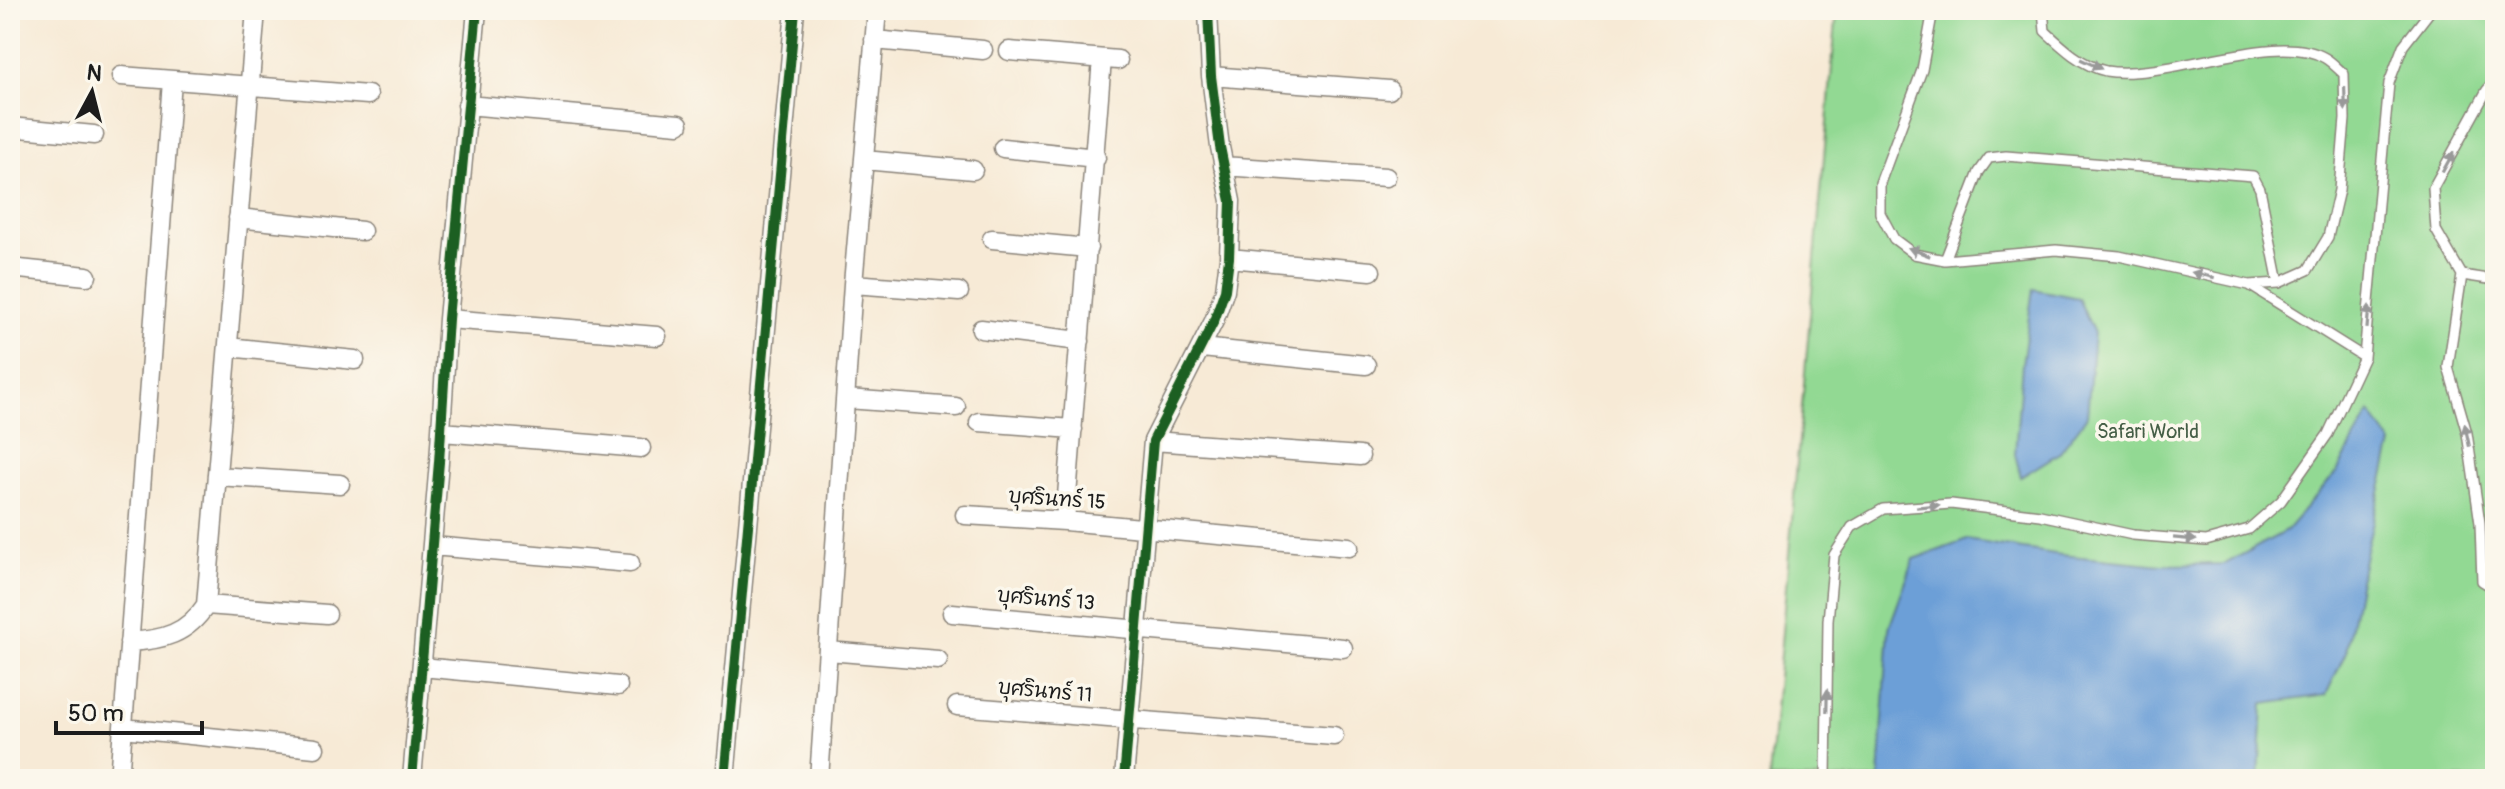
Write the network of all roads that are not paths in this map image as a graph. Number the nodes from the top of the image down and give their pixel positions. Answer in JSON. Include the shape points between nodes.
{"nodes":[{"id":1,"x":256,"y":10,"type":"edge"},
{"id":2,"x":477,"y":10,"type":"edge"},
{"id":3,"x":795,"y":10,"type":"edge"},
{"id":4,"x":877,"y":10,"type":"edge"},
{"id":5,"x":1208,"y":10,"type":"edge"},
{"id":6,"x":1933,"y":10,"type":"edge"},
{"id":7,"x":2043,"y":10,"type":"edge"},
{"id":8,"x":2431,"y":10,"type":"edge"},
{"id":9,"x":874,"y":40,"type":"junction"},
{"id":10,"x":983,"y":50,"type":"dead end"},
{"id":11,"x":1009,"y":51,"type":"dead end"},
{"id":12,"x":121,"y":76,"type":"dead end"},
{"id":13,"x":1211,"y":76,"type":"junction"},
{"id":14,"x":172,"y":81,"type":"junction"},
{"id":15,"x":2495,"y":81,"type":"edge"},
{"id":16,"x":249,"y":87,"type":"junction"},
{"id":17,"x":1389,"y":90,"type":"dead end"},
{"id":18,"x":368,"y":95,"type":"dead end"},
{"id":19,"x":467,"y":105,"type":"junction"},
{"id":20,"x":679,"y":124,"type":"dead end"},
{"id":21,"x":10,"y":127,"type":"edge"},
{"id":22,"x":94,"y":135,"type":"dead end"},
{"id":23,"x":1003,"y":148,"type":"dead end"},
{"id":24,"x":1096,"y":158,"type":"junction"},
{"id":25,"x":864,"y":160,"type":"junction"},
{"id":26,"x":1223,"y":166,"type":"junction"},
{"id":27,"x":973,"y":170,"type":"dead end"},
{"id":28,"x":1386,"y":177,"type":"dead end"},
{"id":29,"x":238,"y":218,"type":"junction"},
{"id":30,"x":362,"y":231,"type":"dead end"},
{"id":31,"x":992,"y":239,"type":"dead end"},
{"id":32,"x":1088,"y":248,"type":"junction"},
{"id":33,"x":1229,"y":258,"type":"junction"},
{"id":34,"x":1945,"y":260,"type":"junction"},
{"id":35,"x":10,"y":268,"type":"edge"},
{"id":36,"x":1371,"y":271,"type":"dead end"},
{"id":37,"x":2462,"y":275,"type":"junction"},
{"id":38,"x":87,"y":276,"type":"dead end"},
{"id":39,"x":2495,"y":280,"type":"edge"},
{"id":40,"x":2279,"y":283,"type":"junction"},
{"id":41,"x":853,"y":284,"type":"junction"},
{"id":42,"x":2249,"y":285,"type":"junction"},
{"id":43,"x":959,"y":292,"type":"dead end"},
{"id":44,"x":448,"y":319,"type":"junction"},
{"id":45,"x":981,"y":329,"type":"dead end"},
{"id":46,"x":657,"y":336,"type":"dead end"},
{"id":47,"x":1080,"y":341,"type":"junction"},
{"id":48,"x":228,"y":347,"type":"junction"},
{"id":49,"x":1202,"y":348,"type":"junction"},
{"id":50,"x":2364,"y":357,"type":"junction"},
{"id":51,"x":355,"y":360,"type":"dead end"},
{"id":52,"x":1366,"y":365,"type":"dead end"},
{"id":53,"x":847,"y":399,"type":"junction"},
{"id":54,"x":956,"y":407,"type":"dead end"},
{"id":55,"x":979,"y":422,"type":"dead end"},
{"id":56,"x":1073,"y":429,"type":"junction"},
{"id":57,"x":442,"y":432,"type":"junction"},
{"id":58,"x":1153,"y":441,"type":"junction"},
{"id":59,"x":641,"y":448,"type":"dead end"},
{"id":60,"x":1360,"y":456,"type":"dead end"},
{"id":61,"x":217,"y":476,"type":"junction"},
{"id":62,"x":340,"y":484,"type":"dead end"},
{"id":63,"x":965,"y":515,"type":"dead end"},
{"id":64,"x":1065,"y":521,"type":"junction"},
{"id":65,"x":1145,"y":528,"type":"junction"},
{"id":66,"x":432,"y":546,"type":"junction"},
{"id":67,"x":1349,"y":547,"type":"dead end"},
{"id":68,"x":630,"y":563,"type":"dead end"},
{"id":69,"x":2495,"y":589,"type":"edge"},
{"id":70,"x":206,"y":605,"type":"junction"},
{"id":71,"x":952,"y":613,"type":"dead end"},
{"id":72,"x":327,"y":614,"type":"dead end"},
{"id":73,"x":1136,"y":629,"type":"junction"},
{"id":74,"x":129,"y":642,"type":"junction"},
{"id":75,"x":1343,"y":648,"type":"dead end"},
{"id":76,"x":828,"y":651,"type":"junction"},
{"id":77,"x":938,"y":660,"type":"dead end"},
{"id":78,"x":422,"y":667,"type":"junction"},
{"id":79,"x":618,"y":686,"type":"dead end"},
{"id":80,"x":957,"y":706,"type":"dead end"},
{"id":81,"x":1129,"y":720,"type":"junction"},
{"id":82,"x":123,"y":728,"type":"junction"},
{"id":83,"x":1334,"y":736,"type":"dead end"},
{"id":84,"x":315,"y":748,"type":"dead end"},
{"id":85,"x":119,"y":779,"type":"edge"},
{"id":86,"x":412,"y":779,"type":"edge"},
{"id":87,"x":725,"y":779,"type":"edge"},
{"id":88,"x":819,"y":779,"type":"edge"},
{"id":89,"x":1124,"y":779,"type":"edge"},
{"id":90,"x":1826,"y":779,"type":"edge"}],
"edges":[{"from":1,"to":16,"type":"street"},
{"from":2,"to":19,"type":"street"},
{"from":3,"to":87,"type":"street"},
{"from":4,"to":9,"type":"street"},
{"from":5,"to":13,"type":"street"},
{"from":34,"to":6,"type":"lane","one_way":true,"via":[[1914,254],[1894,239],[1880,213],[1880,183],[1922,70]]},
{"from":7,"to":40,"type":"lane","one_way":true,"via":[[2045,31],[2069,53],[2105,71],[2148,70],[2289,48],[2324,57],[2344,74],[2339,190],[2328,237],[2308,270]]},
{"from":50,"to":8,"type":"lane","one_way":true,"via":[[2389,83],[2403,46]]},
{"from":9,"to":10,"type":"street"},
{"from":9,"to":25,"type":"street"},
{"from":11,"to":24,"type":"street","via":[[1110,60]]},
{"from":12,"to":14,"type":"street"},
{"from":13,"to":17,"type":"street"},
{"from":13,"to":26,"type":"street"},
{"from":14,"to":16,"type":"street"},
{"from":14,"to":74,"type":"street"},
{"from":37,"to":15,"type":"lane","one_way":true,"via":[[2436,230],[2433,188]]},
{"from":16,"to":18,"type":"street"},
{"from":16,"to":29,"type":"street"},
{"from":19,"to":20,"type":"street"},
{"from":19,"to":44,"type":"street"},
{"from":21,"to":22,"type":"street"},
{"from":23,"to":24,"type":"street"},
{"from":24,"to":32,"type":"street"},
{"from":25,"to":27,"type":"street"},
{"from":25,"to":41,"type":"street"},
{"from":26,"to":28,"type":"street"},
{"from":26,"to":33,"type":"street","via":[[1231,201]]},
{"from":29,"to":30,"type":"street"},
{"from":29,"to":48,"type":"street"},
{"from":31,"to":32,"type":"street"},
{"from":32,"to":47,"type":"street"},
{"from":33,"to":36,"type":"street"},
{"from":33,"to":49,"type":"street","via":[[1225,290]]},
{"from":34,"to":40,"type":"lane","via":[[1979,172],[1989,158],[2006,156],[2253,176]]},
{"from":42,"to":34,"type":"lane","one_way":true,"via":[[2119,256],[2056,250]]},
{"from":35,"to":38,"type":"street"},
{"from":37,"to":39,"type":"lane"},
{"from":69,"to":37,"type":"lane","one_way":true,"via":[[2482,581],[2467,433],[2448,367]]},
{"from":40,"to":42,"type":"lane"},
{"from":41,"to":43,"type":"street"},
{"from":41,"to":53,"type":"street"},
{"from":42,"to":50,"type":"lane"},
{"from":44,"to":46,"type":"street"},
{"from":44,"to":57,"type":"street"},
{"from":45,"to":47,"type":"street"},
{"from":47,"to":56,"type":"street"},
{"from":48,"to":51,"type":"street"},
{"from":48,"to":61,"type":"street"},
{"from":49,"to":52,"type":"street"},
{"from":49,"to":58,"type":"street"},
{"from":90,"to":50,"type":"lane","one_way":true,"via":[[1834,555],[1852,527],[1883,509],[1951,504],[2192,540],[2249,529],[2281,501],[2328,434]]},
{"from":53,"to":54,"type":"street"},
{"from":53,"to":76,"type":"street"},
{"from":55,"to":56,"type":"street"},
{"from":56,"to":64,"type":"street"},
{"from":57,"to":59,"type":"street"},
{"from":57,"to":66,"type":"street"},
{"from":58,"to":60,"type":"street"},
{"from":58,"to":65,"type":"street"},
{"from":61,"to":62,"type":"street"},
{"from":61,"to":70,"type":"street"},
{"from":63,"to":64,"type":"street","name":"บุศรินทร์ 15"},
{"from":64,"to":65,"type":"street","name":"บุศรินทร์ 15"},
{"from":65,"to":67,"type":"street","name":"บุศรินทร์ 15"},
{"from":65,"to":73,"type":"street"},
{"from":66,"to":68,"type":"street"},
{"from":66,"to":78,"type":"street"},
{"from":70,"to":72,"type":"street"},
{"from":70,"to":74,"type":"street","via":[[180,632]]},
{"from":71,"to":73,"type":"street","name":"บุศรินทร์ 13"},
{"from":73,"to":75,"type":"street","name":"บุศรินทร์ 13"},
{"from":73,"to":81,"type":"street"},
{"from":74,"to":82,"type":"street"},
{"from":76,"to":77,"type":"street"},
{"from":76,"to":88,"type":"street"},
{"from":78,"to":79,"type":"street"},
{"from":78,"to":86,"type":"street"},
{"from":80,"to":81,"type":"street","name":"บุศรินทร์ 11"},
{"from":81,"to":83,"type":"street","name":"บุศรินทร์ 11"},
{"from":81,"to":89,"type":"street"},
{"from":82,"to":84,"type":"street"},
{"from":82,"to":85,"type":"street"}]}
